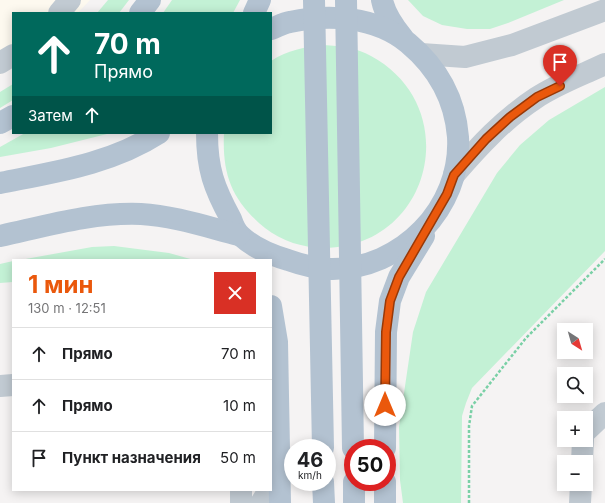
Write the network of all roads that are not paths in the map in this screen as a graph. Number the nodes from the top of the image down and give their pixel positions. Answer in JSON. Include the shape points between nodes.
{"nodes":[{"id":1,"x":70,"y":0,"type":"edge"},
{"id":2,"x":150,"y":0,"type":"edge"},
{"id":3,"x":260,"y":0,"type":"edge"},
{"id":4,"x":314,"y":0,"type":"edge"},
{"id":5,"x":346,"y":0,"type":"edge"},
{"id":6,"x":382,"y":0,"type":"edge"},
{"id":7,"x":605,"y":10,"type":"edge"},
{"id":8,"x":60,"y":12,"type":"edge"},
{"id":9,"x":141,"y":12,"type":"edge"},
{"id":10,"x":254,"y":12,"type":"edge"},
{"id":11,"x":272,"y":30,"type":"edge"},
{"id":12,"x":404,"y":39,"type":"junction"},
{"id":13,"x":421,"y":54,"type":"junction"},
{"id":14,"x":12,"y":56,"type":"edge"},
{"id":15,"x":0,"y":63,"type":"edge"},
{"id":16,"x":605,"y":64,"type":"edge"},
{"id":17,"x":12,"y":117,"type":"edge"},
{"id":18,"x":0,"y":123,"type":"edge"},
{"id":19,"x":157,"y":134,"type":"edge"},
{"id":20,"x":207,"y":134,"type":"edge"},
{"id":21,"x":454,"y":175,"type":"junction"},
{"id":22,"x":0,"y":183,"type":"edge"},
{"id":23,"x":438,"y":212,"type":"junction"},
{"id":24,"x":0,"y":236,"type":"edge"},
{"id":25,"x":251,"y":248,"type":"edge"},
{"id":26,"x":272,"y":312,"type":"edge"},
{"id":27,"x":12,"y":385,"type":"edge"},
{"id":28,"x":0,"y":386,"type":"edge"},
{"id":29,"x":605,"y":413,"type":"edge"},
{"id":30,"x":593,"y":424,"type":"edge"},
{"id":31,"x":323,"y":439,"type":"edge"},
{"id":32,"x":353,"y":439,"type":"edge"},
{"id":33,"x":385,"y":439,"type":"edge"},
{"id":34,"x":275,"y":477,"type":"edge"},
{"id":35,"x":241,"y":491,"type":"edge"},
{"id":36,"x":268,"y":491,"type":"edge"},
{"id":37,"x":323,"y":491,"type":"edge"},
{"id":38,"x":354,"y":491,"type":"edge"},
{"id":39,"x":385,"y":491,"type":"edge"},
{"id":40,"x":581,"y":491,"type":"edge"},
{"id":41,"x":241,"y":503,"type":"edge"},
{"id":42,"x":261,"y":503,"type":"edge"},
{"id":43,"x":280,"y":503,"type":"edge"},
{"id":44,"x":324,"y":503,"type":"edge"},
{"id":45,"x":354,"y":503,"type":"edge"},
{"id":46,"x":385,"y":503,"type":"edge"},
{"id":47,"x":580,"y":503,"type":"edge"}],
"edges":[{"from":1,"to":8,"type":"street"},
{"from":2,"to":9,"type":"main road"},
{"from":3,"to":10,"type":"main road"},
{"from":4,"to":31,"type":"main road","bridge":true},
{"from":5,"to":32,"type":"main road","bridge":true},
{"from":6,"to":12,"type":"main road","via":[[391,22]]},
{"from":7,"to":13,"type":"street","via":[[512,45],[465,57]]},
{"from":11,"to":12,"type":"main road","via":[[288,22],[335,17],[359,20]]},
{"from":12,"to":13,"type":"main road"},
{"from":13,"to":21,"type":"main road","via":[[438,74],[450,97],[457,123],[458,149]]},
{"from":14,"to":15,"type":"street"},
{"from":16,"to":21,"type":"street","via":[[537,97],[486,139]]},
{"from":17,"to":18,"type":"main road"},
{"from":19,"to":22,"type":"main road","via":[[108,159]]},
{"from":20,"to":25,"type":"main road","via":[[207,154],[213,182]]},
{"from":21,"to":23,"type":"main road"},
{"from":23,"to":25,"type":"main road","via":[[422,232],[402,248],[380,260],[356,267],[331,269],[306,266]]},
{"from":23,"to":33,"type":"main road","via":[[399,277],[390,301],[386,332]]},
{"from":24,"to":25,"type":"main road","via":[[96,217],[142,214],[193,223]]},
{"from":26,"to":34,"type":"main road","via":[[277,342]]},
{"from":27,"to":28,"type":"street"},
{"from":29,"to":30,"type":"street"},
{"from":34,"to":43,"type":"main road"},
{"from":35,"to":41,"type":"street"},
{"from":36,"to":42,"type":"street"},
{"from":37,"to":44,"type":"main road"},
{"from":38,"to":45,"type":"main road"},
{"from":39,"to":46,"type":"main road"},
{"from":40,"to":47,"type":"street"}]}
